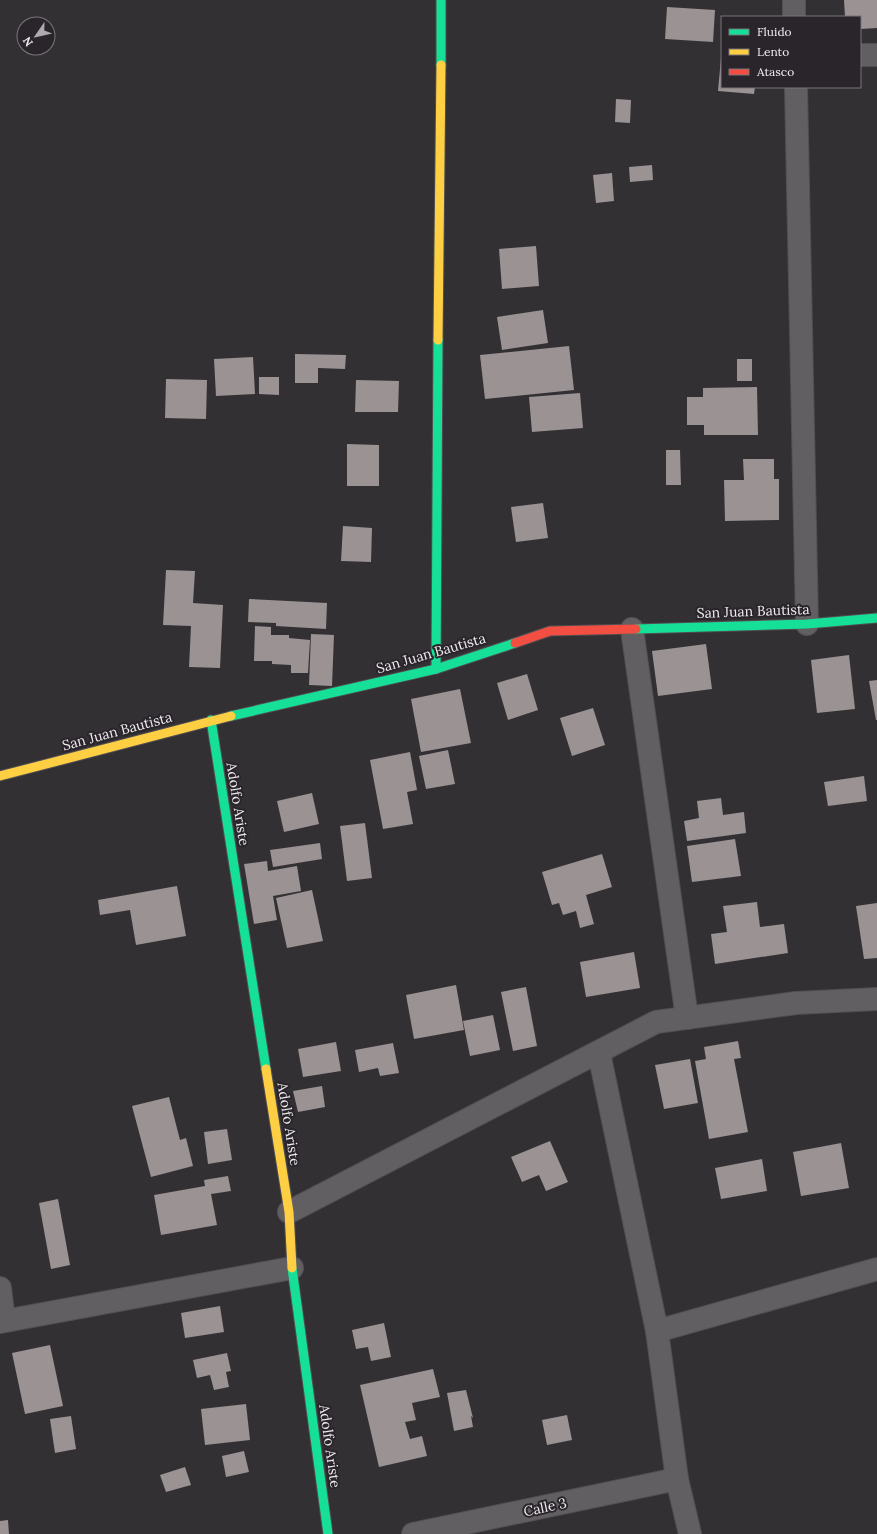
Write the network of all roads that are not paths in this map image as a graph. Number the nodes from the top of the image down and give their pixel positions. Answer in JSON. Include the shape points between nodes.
{"nodes":[{"id":1,"x":441,"y":0,"type":"edge"},
{"id":2,"x":794,"y":0,"type":"edge"},
{"id":3,"x":794,"y":16,"type":"edge"},
{"id":4,"x":861,"y":55,"type":"edge"},
{"id":5,"x":877,"y":55,"type":"edge"},
{"id":6,"x":796,"y":88,"type":"edge"},
{"id":7,"x":877,"y":618,"type":"edge"},
{"id":8,"x":807,"y":624,"type":"junction"},
{"id":9,"x":632,"y":629,"type":"junction"},
{"id":10,"x":436,"y":669,"type":"junction"},
{"id":11,"x":211,"y":720,"type":"junction"},
{"id":12,"x":0,"y":776,"type":"edge"},
{"id":13,"x":877,"y":999,"type":"edge"},
{"id":14,"x":687,"y":1018,"type":"junction"},
{"id":15,"x":599,"y":1052,"type":"junction"},
{"id":16,"x":289,"y":1212,"type":"junction"},
{"id":17,"x":292,"y":1268,"type":"junction"},
{"id":18,"x":877,"y":1270,"type":"edge"},
{"id":19,"x":0,"y":1288,"type":"edge"},
{"id":20,"x":2,"y":1322,"type":"edge"},
{"id":21,"x":657,"y":1331,"type":"junction"},
{"id":22,"x":677,"y":1479,"type":"junction"},
{"id":23,"x":328,"y":1534,"type":"edge"},
{"id":24,"x":412,"y":1534,"type":"edge"},
{"id":25,"x":690,"y":1534,"type":"edge"}],
"edges":[{"from":1,"to":10,"type":"street"},
{"from":2,"to":3,"type":"street"},
{"from":4,"to":5,"type":"street"},
{"from":6,"to":8,"type":"street"},
{"from":7,"to":8,"type":"street","name":"San Juan Bautista"},
{"from":8,"to":9,"type":"street","name":"San Juan Bautista"},
{"from":9,"to":10,"type":"street","name":"San Juan Bautista","via":[[550,631]]},
{"from":9,"to":14,"type":"street"},
{"from":10,"to":11,"type":"street","name":"San Juan Bautista"},
{"from":11,"to":12,"type":"street","name":"San Juan Bautista"},
{"from":11,"to":16,"type":"street","name":"Adolfo Ariste"},
{"from":13,"to":14,"type":"street","via":[[796,1003]]},
{"from":14,"to":15,"type":"street","via":[[656,1022]]},
{"from":15,"to":16,"type":"street"},
{"from":15,"to":21,"type":"street"},
{"from":16,"to":17,"type":"street","name":"Adolfo Ariste"},
{"from":17,"to":20,"type":"street"},
{"from":17,"to":23,"type":"street","name":"Adolfo Ariste"},
{"from":18,"to":21,"type":"street"},
{"from":19,"to":20,"type":"street"},
{"from":21,"to":22,"type":"street"},
{"from":22,"to":24,"type":"street","name":"Calle 3"},
{"from":22,"to":25,"type":"street"}]}
